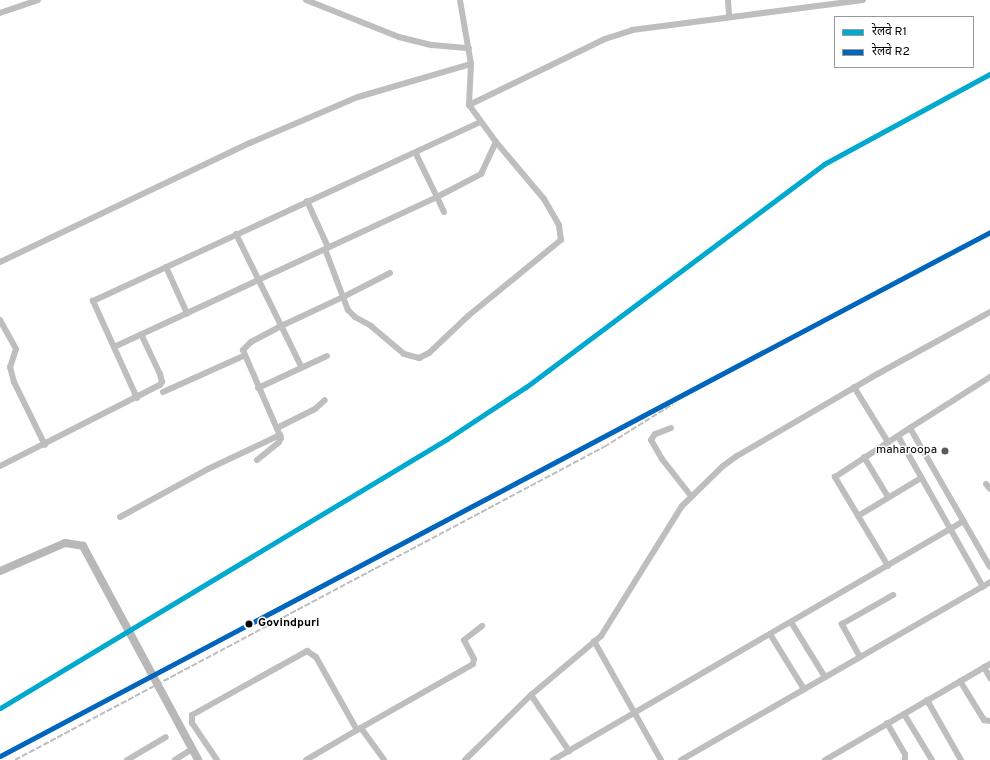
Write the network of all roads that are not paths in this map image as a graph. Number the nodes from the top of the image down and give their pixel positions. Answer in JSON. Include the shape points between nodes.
{"nodes":[{"id":1,"x":38,"y":0,"type":"edge"},
{"id":2,"x":306,"y":0,"type":"edge"},
{"id":3,"x":460,"y":0,"type":"edge"},
{"id":4,"x":728,"y":0,"type":"edge"},
{"id":5,"x":863,"y":0,"type":"edge"},
{"id":6,"x":0,"y":13,"type":"edge"},
{"id":7,"x":729,"y":16,"type":"junction"},
{"id":8,"x":469,"y":48,"type":"junction"},
{"id":9,"x":471,"y":64,"type":"junction"},
{"id":10,"x":469,"y":105,"type":"junction"},
{"id":11,"x":481,"y":122,"type":"junction"},
{"id":12,"x":496,"y":142,"type":"junction"},
{"id":13,"x":416,"y":154,"type":"junction"},
{"id":14,"x":437,"y":197,"type":"junction"},
{"id":15,"x":307,"y":201,"type":"junction"},
{"id":16,"x":444,"y":212,"type":"dead end"},
{"id":17,"x":236,"y":234,"type":"junction"},
{"id":18,"x":327,"y":248,"type":"junction"},
{"id":19,"x":0,"y":262,"type":"edge"},
{"id":20,"x":166,"y":267,"type":"junction"},
{"id":21,"x":390,"y":273,"type":"dead end"},
{"id":22,"x":257,"y":280,"type":"junction"},
{"id":23,"x":343,"y":298,"type":"junction"},
{"id":24,"x":990,"y":312,"type":"edge"},
{"id":25,"x":187,"y":313,"type":"junction"},
{"id":26,"x":0,"y":320,"type":"edge"},
{"id":27,"x":279,"y":327,"type":"junction"},
{"id":28,"x":141,"y":334,"type":"junction"},
{"id":29,"x":114,"y":347,"type":"junction"},
{"id":30,"x":243,"y":356,"type":"junction"},
{"id":31,"x":327,"y":356,"type":"dead end"},
{"id":32,"x":302,"y":368,"type":"junction"},
{"id":33,"x":990,"y":377,"type":"edge"},
{"id":34,"x":854,"y":387,"type":"junction"},
{"id":35,"x":258,"y":388,"type":"junction"},
{"id":36,"x":163,"y":392,"type":"dead end"},
{"id":37,"x":137,"y":398,"type":"junction"},
{"id":38,"x":325,"y":400,"type":"dead end"},
{"id":39,"x":277,"y":428,"type":"junction"},
{"id":40,"x":671,"y":428,"type":"dead end"},
{"id":41,"x":910,"y":428,"type":"junction"},
{"id":42,"x":280,"y":435,"type":"junction"},
{"id":43,"x":898,"y":436,"type":"junction"},
{"id":44,"x":888,"y":442,"type":"junction"},
{"id":45,"x":45,"y":446,"type":"junction"},
{"id":46,"x":864,"y":457,"type":"junction"},
{"id":47,"x":257,"y":460,"type":"dead end"},
{"id":48,"x":0,"y":466,"type":"edge"},
{"id":49,"x":921,"y":478,"type":"junction"},
{"id":50,"x":690,"y":496,"type":"junction"},
{"id":51,"x":888,"y":497,"type":"junction"},
{"id":52,"x":858,"y":516,"type":"junction"},
{"id":53,"x":120,"y":517,"type":"dead end"},
{"id":54,"x":964,"y":521,"type":"junction"},
{"id":55,"x":951,"y":529,"type":"junction"},
{"id":56,"x":888,"y":566,"type":"junction"},
{"id":57,"x":990,"y":567,"type":"edge"},
{"id":58,"x":0,"y":571,"type":"edge"},
{"id":59,"x":990,"y":582,"type":"edge"},
{"id":60,"x":982,"y":587,"type":"junction"},
{"id":61,"x":893,"y":595,"type":"dead end"},
{"id":62,"x":791,"y":622,"type":"junction"},
{"id":63,"x":482,"y":626,"type":"dead end"},
{"id":64,"x":770,"y":634,"type":"junction"},
{"id":65,"x":594,"y":641,"type":"junction"},
{"id":66,"x":860,"y":657,"type":"junction"},
{"id":67,"x":990,"y":664,"type":"edge"},
{"id":68,"x":984,"y":667,"type":"junction"},
{"id":69,"x":825,"y":677,"type":"junction"},
{"id":70,"x":990,"y":678,"type":"edge"},
{"id":71,"x":960,"y":681,"type":"junction"},
{"id":72,"x":804,"y":689,"type":"junction"},
{"id":73,"x":531,"y":695,"type":"junction"},
{"id":74,"x":926,"y":700,"type":"junction"},
{"id":75,"x":634,"y":713,"type":"junction"},
{"id":76,"x":904,"y":714,"type":"junction"},
{"id":77,"x":990,"y":721,"type":"edge"},
{"id":78,"x":888,"y":724,"type":"junction"},
{"id":79,"x":359,"y":729,"type":"junction"},
{"id":80,"x":166,"y":737,"type":"dead end"},
{"id":81,"x":192,"y":749,"type":"junction"},
{"id":82,"x":569,"y":751,"type":"junction"},
{"id":83,"x":127,"y":760,"type":"edge"},
{"id":84,"x":175,"y":760,"type":"edge"},
{"id":85,"x":198,"y":760,"type":"edge"},
{"id":86,"x":217,"y":760,"type":"edge"},
{"id":87,"x":306,"y":760,"type":"edge"},
{"id":88,"x":384,"y":760,"type":"edge"},
{"id":89,"x":466,"y":760,"type":"edge"},
{"id":90,"x":553,"y":760,"type":"edge"},
{"id":91,"x":661,"y":760,"type":"edge"},
{"id":92,"x":681,"y":760,"type":"edge"},
{"id":93,"x":825,"y":760,"type":"edge"},
{"id":94,"x":905,"y":760,"type":"edge"},
{"id":95,"x":932,"y":760,"type":"edge"},
{"id":96,"x":961,"y":760,"type":"edge"}],
"edges":[{"from":1,"to":6,"type":"street"},
{"from":2,"to":8,"type":"street","via":[[399,37],[432,45]]},
{"from":3,"to":8,"type":"street"},
{"from":4,"to":7,"type":"street"},
{"from":5,"to":7,"type":"street"},
{"from":7,"to":10,"type":"street","via":[[621,33]]},
{"from":8,"to":9,"type":"street"},
{"from":9,"to":10,"type":"street"},
{"from":9,"to":19,"type":"street","via":[[358,97],[250,143]]},
{"from":10,"to":11,"type":"street"},
{"from":11,"to":12,"type":"street"},
{"from":11,"to":13,"type":"street"},
{"from":12,"to":14,"type":"street","via":[[483,172]]},
{"from":12,"to":23,"type":"street","via":[[529,180],[550,210],[562,236],[558,244],[468,316],[429,353],[419,358],[404,354],[371,326],[355,317]]},
{"from":13,"to":14,"type":"street"},
{"from":13,"to":15,"type":"street"},
{"from":14,"to":16,"type":"street"},
{"from":14,"to":18,"type":"street"},
{"from":15,"to":17,"type":"street"},
{"from":15,"to":18,"type":"street"},
{"from":17,"to":20,"type":"street"},
{"from":17,"to":22,"type":"street"},
{"from":18,"to":22,"type":"street"},
{"from":18,"to":23,"type":"street"},
{"from":20,"to":25,"type":"street"},
{"from":20,"to":29,"type":"street","via":[[93,301]]},
{"from":21,"to":23,"type":"street"},
{"from":22,"to":25,"type":"street"},
{"from":22,"to":27,"type":"street"},
{"from":23,"to":27,"type":"street"},
{"from":24,"to":34,"type":"street"},
{"from":25,"to":28,"type":"street"},
{"from":26,"to":45,"type":"street","via":[[16,349],[10,367],[14,382]]},
{"from":27,"to":30,"type":"street","via":[[245,347]]},
{"from":27,"to":32,"type":"street"},
{"from":28,"to":29,"type":"street"},
{"from":28,"to":37,"type":"street","via":[[162,382]]},
{"from":29,"to":37,"type":"street"},
{"from":30,"to":35,"type":"street"},
{"from":30,"to":36,"type":"street"},
{"from":31,"to":32,"type":"street"},
{"from":32,"to":35,"type":"street"},
{"from":33,"to":41,"type":"street"},
{"from":34,"to":44,"type":"street"},
{"from":34,"to":50,"type":"street","via":[[737,456]]},
{"from":35,"to":39,"type":"street"},
{"from":37,"to":45,"type":"street"},
{"from":38,"to":39,"type":"street","via":[[315,409]]},
{"from":39,"to":42,"type":"street"},
{"from":40,"to":50,"type":"street","via":[[655,434],[651,440]]},
{"from":41,"to":43,"type":"street"},
{"from":41,"to":54,"type":"street"},
{"from":42,"to":47,"type":"street","via":[[279,442]]},
{"from":42,"to":53,"type":"street","via":[[200,473]]},
{"from":43,"to":44,"type":"street"},
{"from":43,"to":49,"type":"street"},
{"from":44,"to":46,"type":"street"},
{"from":45,"to":48,"type":"street"},
{"from":46,"to":51,"type":"street"},
{"from":46,"to":52,"type":"street","via":[[835,477]]},
{"from":49,"to":51,"type":"street"},
{"from":49,"to":55,"type":"street"},
{"from":50,"to":65,"type":"street","via":[[654,549],[607,629]]},
{"from":51,"to":52,"type":"street"},
{"from":52,"to":56,"type":"street"},
{"from":54,"to":55,"type":"street"},
{"from":54,"to":57,"type":"street"},
{"from":55,"to":56,"type":"street"},
{"from":55,"to":60,"type":"street"},
{"from":56,"to":62,"type":"street"},
{"from":58,"to":81,"type":"main road","via":[[65,543],[83,546]]},
{"from":59,"to":60,"type":"street"},
{"from":60,"to":66,"type":"street"},
{"from":61,"to":66,"type":"street","via":[[842,624]]},
{"from":62,"to":64,"type":"street"},
{"from":62,"to":69,"type":"street"},
{"from":63,"to":79,"type":"street","via":[[464,640],[474,660],[473,664]]},
{"from":64,"to":72,"type":"street"},
{"from":64,"to":75,"type":"street"},
{"from":65,"to":73,"type":"street"},
{"from":65,"to":75,"type":"street"},
{"from":66,"to":69,"type":"street"},
{"from":67,"to":68,"type":"street"},
{"from":68,"to":70,"type":"street"},
{"from":68,"to":71,"type":"street"},
{"from":69,"to":72,"type":"street"},
{"from":71,"to":74,"type":"street"},
{"from":71,"to":77,"type":"street","via":[[984,720]]},
{"from":72,"to":92,"type":"street"},
{"from":73,"to":82,"type":"street"},
{"from":73,"to":89,"type":"street"},
{"from":74,"to":76,"type":"street"},
{"from":74,"to":96,"type":"street"},
{"from":75,"to":82,"type":"street"},
{"from":75,"to":91,"type":"street"},
{"from":76,"to":78,"type":"street"},
{"from":76,"to":95,"type":"street"},
{"from":78,"to":93,"type":"street"},
{"from":78,"to":94,"type":"street","via":[[905,754]]},
{"from":79,"to":86,"type":"street","via":[[316,657],[307,651],[192,715],[192,723]]},
{"from":79,"to":87,"type":"street"},
{"from":79,"to":88,"type":"street"},
{"from":80,"to":83,"type":"street"},
{"from":81,"to":84,"type":"street"},
{"from":81,"to":85,"type":"main road"},
{"from":82,"to":90,"type":"street"}]}
